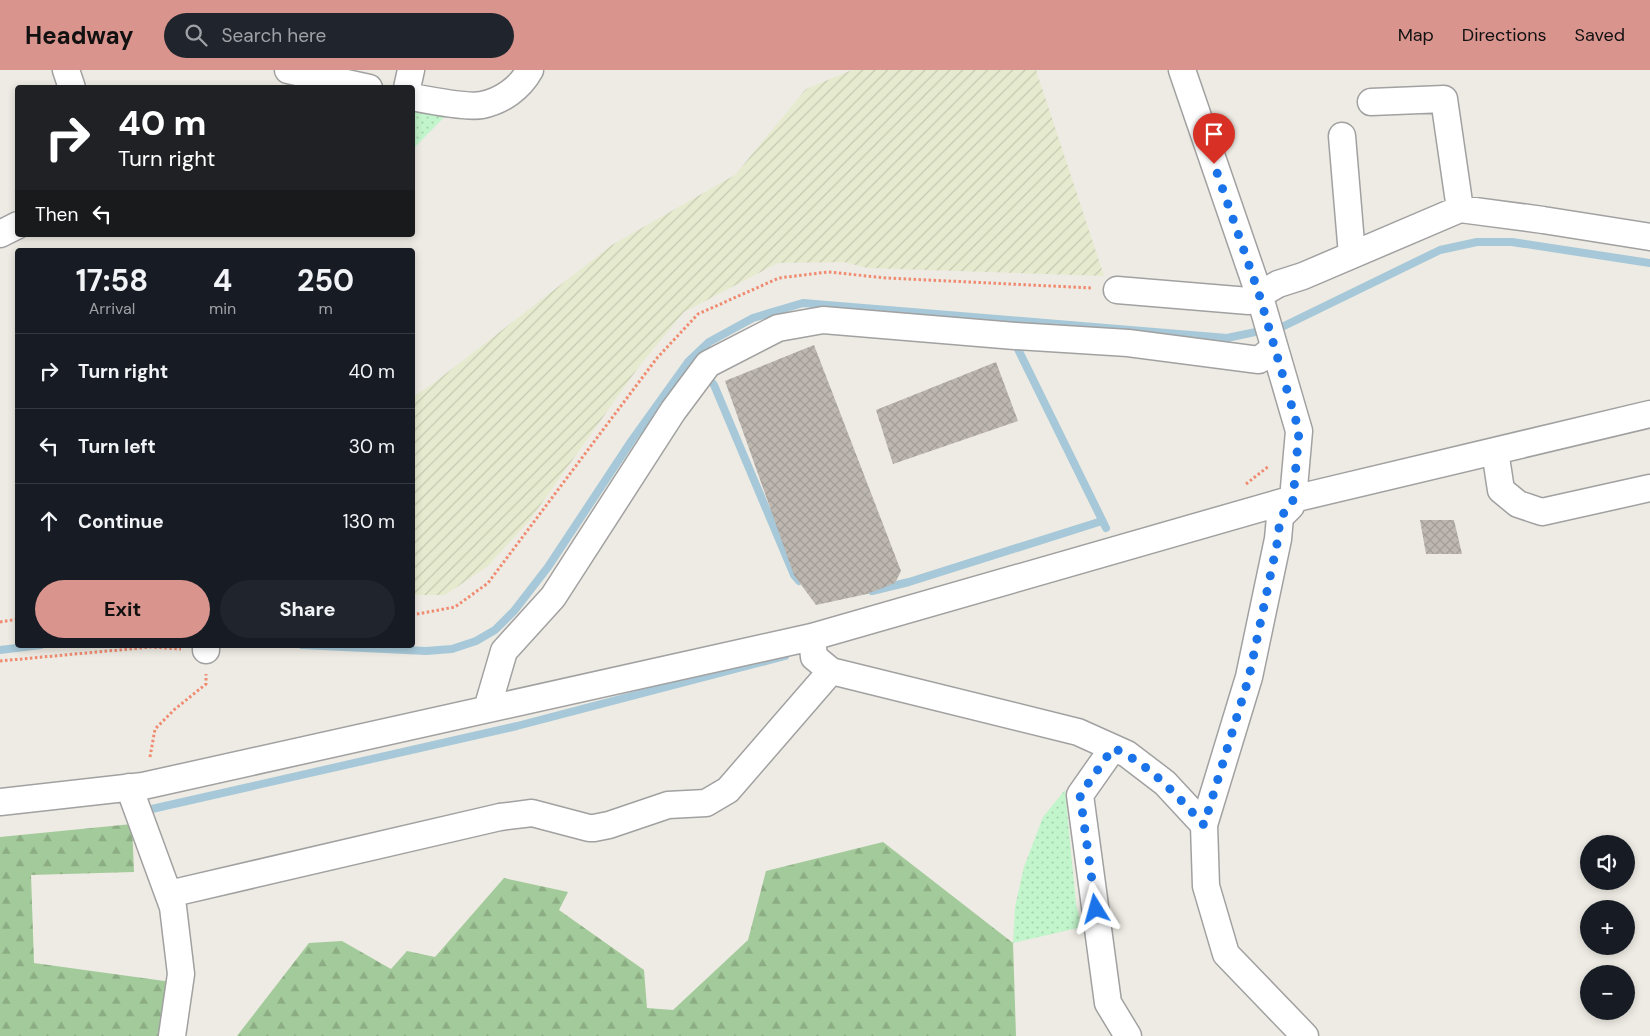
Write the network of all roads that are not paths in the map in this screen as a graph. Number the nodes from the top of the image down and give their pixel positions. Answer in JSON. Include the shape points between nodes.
{"nodes":[{"id":1,"x":66,"y":70,"type":"edge"},
{"id":2,"x":288,"y":70,"type":"edge"},
{"id":3,"x":411,"y":70,"type":"edge"},
{"id":4,"x":530,"y":70,"type":"edge"},
{"id":5,"x":1182,"y":70,"type":"edge"},
{"id":6,"x":71,"y":85,"type":"edge"},
{"id":7,"x":356,"y":85,"type":"edge"},
{"id":8,"x":408,"y":85,"type":"edge"},
{"id":9,"x":415,"y":98,"type":"edge"},
{"id":10,"x":1371,"y":102,"type":"dead end"},
{"id":11,"x":1342,"y":136,"type":"dead end"},
{"id":12,"x":1460,"y":209,"type":"junction"},
{"id":13,"x":15,"y":226,"type":"edge"},
{"id":14,"x":0,"y":234,"type":"edge"},
{"id":15,"x":1650,"y":236,"type":"edge"},
{"id":16,"x":1352,"y":255,"type":"junction"},
{"id":17,"x":1117,"y":290,"type":"dead end"},
{"id":18,"x":1259,"y":294,"type":"junction"},
{"id":19,"x":1274,"y":348,"type":"junction"},
{"id":20,"x":1650,"y":414,"type":"edge"},
{"id":21,"x":1495,"y":451,"type":"junction"},
{"id":22,"x":1650,"y":488,"type":"edge"},
{"id":23,"x":1293,"y":500,"type":"junction"},
{"id":24,"x":812,"y":637,"type":"junction"},
{"id":25,"x":831,"y":671,"type":"junction"},
{"id":26,"x":488,"y":709,"type":"junction"},
{"id":27,"x":1113,"y":748,"type":"junction"},
{"id":28,"x":138,"y":786,"type":"junction"},
{"id":29,"x":0,"y":802,"type":"edge"},
{"id":30,"x":1204,"y":825,"type":"junction"},
{"id":31,"x":169,"y":894,"type":"junction"},
{"id":32,"x":172,"y":1036,"type":"edge"},
{"id":33,"x":1128,"y":1036,"type":"edge"},
{"id":34,"x":1305,"y":1036,"type":"edge"}],
"edges":[{"from":1,"to":6,"type":"street"},
{"from":2,"to":7,"type":"street"},
{"from":3,"to":8,"type":"street"},
{"from":4,"to":9,"type":"street","via":[[506,96],[480,106]]},
{"from":5,"to":18,"type":"street"},
{"from":10,"to":12,"type":"street","via":[[1444,99]]},
{"from":11,"to":16,"type":"street"},
{"from":12,"to":15,"type":"street"},
{"from":12,"to":16,"type":"street"},
{"from":13,"to":14,"type":"street"},
{"from":16,"to":18,"type":"street"},
{"from":17,"to":18,"type":"street","via":[[1249,301]]},
{"from":18,"to":19,"type":"street"},
{"from":19,"to":23,"type":"street","via":[[1299,431]]},
{"from":19,"to":26,"type":"street","via":[[1259,360],[1128,343],[823,320],[778,328],[708,364],[673,411],[553,597],[504,651]]},
{"from":20,"to":21,"type":"street"},
{"from":21,"to":22,"type":"street","via":[[1501,490],[1518,504],[1542,512]]},
{"from":21,"to":23,"type":"street"},
{"from":23,"to":24,"type":"street"},
{"from":23,"to":30,"type":"street","via":[[1280,517],[1249,677]]},
{"from":24,"to":25,"type":"street","via":[[814,657]]},
{"from":24,"to":26,"type":"street"},
{"from":25,"to":27,"type":"street","via":[[1078,732]]},
{"from":25,"to":31,"type":"street","via":[[728,790],[706,803],[668,805],[609,825],[589,828],[532,813],[500,816]]},
{"from":26,"to":28,"type":"street"},
{"from":27,"to":30,"type":"street","via":[[1127,754],[1165,783]]},
{"from":27,"to":33,"type":"street","via":[[1080,795],[1108,1003]]},
{"from":28,"to":29,"type":"street"},
{"from":28,"to":31,"type":"street"},
{"from":30,"to":34,"type":"street","via":[[1206,886],[1226,954]]},
{"from":31,"to":32,"type":"street","via":[[181,974]]}]}
